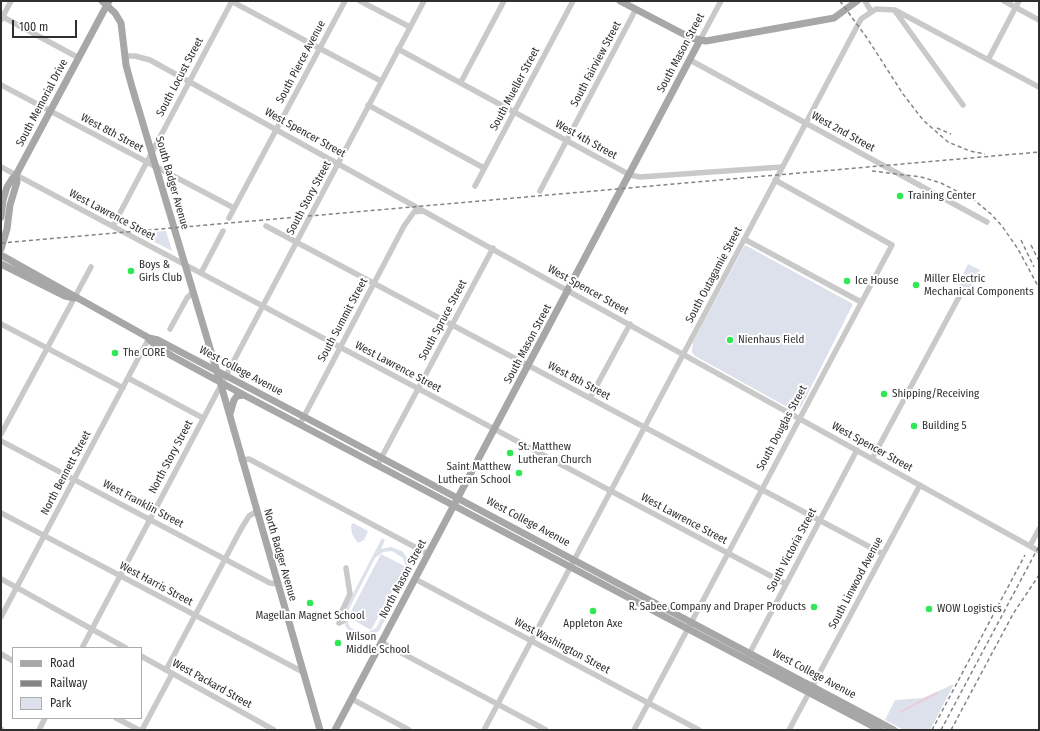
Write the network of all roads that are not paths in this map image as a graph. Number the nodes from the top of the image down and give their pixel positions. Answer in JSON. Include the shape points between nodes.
{"nodes":[{"id":1,"x":11,"y":1,"type":"edge"},
{"id":2,"x":232,"y":1,"type":"edge"},
{"id":3,"x":345,"y":1,"type":"edge"},
{"id":4,"x":360,"y":1,"type":"edge"},
{"id":5,"x":424,"y":1,"type":"edge"},
{"id":6,"x":504,"y":1,"type":"edge"},
{"id":7,"x":573,"y":1,"type":"edge"},
{"id":8,"x":620,"y":1,"type":"edge"},
{"id":9,"x":721,"y":1,"type":"edge"},
{"id":10,"x":857,"y":1,"type":"edge"},
{"id":11,"x":865,"y":1,"type":"edge"},
{"id":12,"x":1004,"y":1,"type":"edge"},
{"id":13,"x":1019,"y":1,"type":"edge"},
{"id":14,"x":106,"y":2,"type":"edge"},
{"id":15,"x":1016,"y":7,"type":"junction"},
{"id":16,"x":636,"y":9,"type":"junction"},
{"id":17,"x":895,"y":10,"type":"junction"},
{"id":18,"x":871,"y":11,"type":"junction"},
{"id":19,"x":2,"y":18,"type":"edge"},
{"id":20,"x":1039,"y":20,"type":"edge"},
{"id":21,"x":410,"y":27,"type":"junction"},
{"id":22,"x":700,"y":40,"type":"junction"},
{"id":23,"x":320,"y":48,"type":"junction"},
{"id":24,"x":398,"y":49,"type":"junction"},
{"id":25,"x":125,"y":56,"type":"junction"},
{"id":26,"x":79,"y":58,"type":"junction"},
{"id":27,"x":690,"y":60,"type":"junction"},
{"id":28,"x":988,"y":60,"type":"junction"},
{"id":29,"x":189,"y":81,"type":"junction"},
{"id":30,"x":381,"y":81,"type":"junction"},
{"id":31,"x":460,"y":82,"type":"junction"},
{"id":32,"x":1,"y":85,"type":"edge"},
{"id":33,"x":1039,"y":87,"type":"edge"},
{"id":34,"x":368,"y":105,"type":"junction"},
{"id":35,"x":963,"y":105,"type":"dead end"},
{"id":36,"x":514,"y":111,"type":"junction"},
{"id":37,"x":50,"y":112,"type":"junction"},
{"id":38,"x":805,"y":123,"type":"junction"},
{"id":39,"x":277,"y":129,"type":"junction"},
{"id":40,"x":566,"y":140,"type":"junction"},
{"id":41,"x":151,"y":152,"type":"junction"},
{"id":42,"x":146,"y":162,"type":"junction"},
{"id":43,"x":338,"y":163,"type":"junction"},
{"id":44,"x":1,"y":167,"type":"edge"},
{"id":45,"x":156,"y":167,"type":"junction"},
{"id":46,"x":782,"y":167,"type":"junction"},
{"id":47,"x":484,"y":168,"type":"junction"},
{"id":48,"x":16,"y":175,"type":"junction"},
{"id":49,"x":629,"y":178,"type":"junction"},
{"id":50,"x":775,"y":180,"type":"junction"},
{"id":51,"x":474,"y":186,"type":"dead end"},
{"id":52,"x":540,"y":191,"type":"dead end"},
{"id":53,"x":2,"y":200,"type":"edge"},
{"id":54,"x":415,"y":206,"type":"junction"},
{"id":55,"x":234,"y":208,"type":"junction"},
{"id":56,"x":424,"y":211,"type":"junction"},
{"id":57,"x":1,"y":217,"type":"edge"},
{"id":58,"x":229,"y":218,"type":"dead end"},
{"id":59,"x":987,"y":222,"type":"dead end"},
{"id":60,"x":113,"y":226,"type":"junction"},
{"id":61,"x":266,"y":226,"type":"dead end"},
{"id":62,"x":404,"y":226,"type":"junction"},
{"id":63,"x":223,"y":231,"type":"dead end"},
{"id":64,"x":744,"y":239,"type":"junction"},
{"id":65,"x":296,"y":242,"type":"junction"},
{"id":66,"x":493,"y":248,"type":"junction"},
{"id":67,"x":1,"y":249,"type":"edge"},
{"id":68,"x":1,"y":255,"type":"edge"},
{"id":69,"x":1,"y":264,"type":"edge"},
{"id":70,"x":184,"y":264,"type":"junction"},
{"id":71,"x":91,"y":267,"type":"dead end"},
{"id":72,"x":201,"y":273,"type":"junction"},
{"id":73,"x":374,"y":283,"type":"junction"},
{"id":74,"x":568,"y":290,"type":"junction"},
{"id":75,"x":192,"y":293,"type":"junction"},
{"id":76,"x":959,"y":297,"type":"dead end"},
{"id":77,"x":74,"y":298,"type":"junction"},
{"id":78,"x":861,"y":302,"type":"junction"},
{"id":79,"x":262,"y":306,"type":"junction"},
{"id":80,"x":1,"y":324,"type":"edge"},
{"id":81,"x":452,"y":324,"type":"junction"},
{"id":82,"x":630,"y":324,"type":"junction"},
{"id":83,"x":170,"y":329,"type":"dead end"},
{"id":84,"x":149,"y":338,"type":"junction"},
{"id":85,"x":340,"y":347,"type":"junction"},
{"id":86,"x":47,"y":348,"type":"junction"},
{"id":87,"x":684,"y":354,"type":"junction"},
{"id":88,"x":529,"y":365,"type":"junction"},
{"id":89,"x":217,"y":370,"type":"junction"},
{"id":90,"x":226,"y":376,"type":"junction"},
{"id":91,"x":128,"y":378,"type":"junction"},
{"id":92,"x":221,"y":383,"type":"junction"},
{"id":93,"x":123,"y":388,"type":"junction"},
{"id":94,"x":418,"y":388,"type":"junction"},
{"id":95,"x":244,"y":395,"type":"junction"},
{"id":96,"x":590,"y":398,"type":"junction"},
{"id":97,"x":230,"y":416,"type":"junction"},
{"id":98,"x":304,"y":417,"type":"junction"},
{"id":99,"x":203,"y":418,"type":"junction"},
{"id":100,"x":799,"y":418,"type":"junction"},
{"id":101,"x":300,"y":424,"type":"junction"},
{"id":102,"x":645,"y":427,"type":"junction"},
{"id":103,"x":495,"y":430,"type":"junction"},
{"id":104,"x":1,"y":434,"type":"edge"},
{"id":105,"x":1,"y":441,"type":"edge"},
{"id":106,"x":856,"y":450,"type":"junction"},
{"id":107,"x":382,"y":457,"type":"junction"},
{"id":108,"x":872,"y":458,"type":"junction"},
{"id":109,"x":241,"y":460,"type":"junction"},
{"id":110,"x":378,"y":464,"type":"junction"},
{"id":111,"x":74,"y":479,"type":"junction"},
{"id":112,"x":920,"y":486,"type":"junction"},
{"id":113,"x":762,"y":489,"type":"junction"},
{"id":114,"x":611,"y":491,"type":"junction"},
{"id":115,"x":456,"y":501,"type":"junction"},
{"id":116,"x":256,"y":512,"type":"junction"},
{"id":117,"x":1,"y":513,"type":"edge"},
{"id":118,"x":150,"y":519,"type":"junction"},
{"id":119,"x":820,"y":520,"type":"junction"},
{"id":120,"x":1039,"y":529,"type":"edge"},
{"id":121,"x":44,"y":536,"type":"junction"},
{"id":122,"x":1030,"y":546,"type":"junction"},
{"id":123,"x":1039,"y":551,"type":"edge"},
{"id":124,"x":428,"y":554,"type":"junction"},
{"id":125,"x":728,"y":554,"type":"junction"},
{"id":126,"x":883,"y":554,"type":"junction"},
{"id":127,"x":225,"y":559,"type":"junction"},
{"id":128,"x":573,"y":563,"type":"junction"},
{"id":129,"x":346,"y":568,"type":"dead end"},
{"id":130,"x":120,"y":576,"type":"junction"},
{"id":131,"x":1,"y":579,"type":"edge"},
{"id":132,"x":415,"y":579,"type":"junction"},
{"id":133,"x":277,"y":584,"type":"junction"},
{"id":134,"x":786,"y":584,"type":"junction"},
{"id":135,"x":17,"y":588,"type":"junction"},
{"id":136,"x":195,"y":616,"type":"junction"},
{"id":137,"x":1,"y":617,"type":"edge"},
{"id":138,"x":691,"y":622,"type":"junction"},
{"id":139,"x":339,"y":623,"type":"dead end"},
{"id":140,"x":92,"y":629,"type":"junction"},
{"id":141,"x":687,"y":629,"type":"junction"},
{"id":142,"x":531,"y":641,"type":"junction"},
{"id":143,"x":381,"y":642,"type":"junction"},
{"id":144,"x":83,"y":647,"type":"edge"},
{"id":145,"x":124,"y":647,"type":"edge"},
{"id":146,"x":750,"y":653,"type":"junction"},
{"id":147,"x":1,"y":654,"type":"edge"},
{"id":148,"x":142,"y":657,"type":"edge"},
{"id":149,"x":12,"y":660,"type":"edge"},
{"id":150,"x":746,"y":660,"type":"junction"},
{"id":151,"x":778,"y":667,"type":"junction"},
{"id":152,"x":762,"y":668,"type":"junction"},
{"id":153,"x":166,"y":670,"type":"junction"},
{"id":154,"x":303,"y":672,"type":"junction"},
{"id":155,"x":172,"y":674,"type":"junction"},
{"id":156,"x":811,"y":690,"type":"junction"},
{"id":157,"x":352,"y":699,"type":"junction"},
{"id":158,"x":648,"y":703,"type":"junction"},
{"id":159,"x":498,"y":704,"type":"junction"},
{"id":160,"x":44,"y":719,"type":"edge"},
{"id":161,"x":118,"y":719,"type":"edge"},
{"id":162,"x":39,"y":730,"type":"edge"},
{"id":163,"x":139,"y":730,"type":"edge"},
{"id":164,"x":142,"y":730,"type":"edge"},
{"id":165,"x":274,"y":730,"type":"edge"},
{"id":166,"x":320,"y":730,"type":"edge"},
{"id":167,"x":335,"y":730,"type":"edge"},
{"id":168,"x":409,"y":730,"type":"edge"},
{"id":169,"x":484,"y":730,"type":"edge"},
{"id":170,"x":546,"y":730,"type":"edge"},
{"id":171,"x":634,"y":730,"type":"edge"},
{"id":172,"x":699,"y":730,"type":"edge"},
{"id":173,"x":789,"y":730,"type":"edge"},
{"id":174,"x":880,"y":730,"type":"edge"},
{"id":175,"x":894,"y":730,"type":"edge"}],
"edges":[{"from":1,"to":19,"type":"street"},
{"from":2,"to":23,"type":"street"},
{"from":2,"to":29,"type":"street","name":"South Locust Street"},
{"from":3,"to":23,"type":"street","name":"South Pierce Avenue"},
{"from":4,"to":21,"type":"street"},
{"from":5,"to":21,"type":"street","name":"South Story Street"},
{"from":6,"to":31,"type":"street"},
{"from":7,"to":36,"type":"street","name":"South Mueller Street"},
{"from":8,"to":16,"type":"main road"},
{"from":9,"to":22,"type":"street","name":"South Mason Street"},
{"from":10,"to":22,"type":"main road","via":[[834,18],[713,40]]},
{"from":11,"to":18,"type":"street"},
{"from":12,"to":15,"type":"street"},
{"from":13,"to":15,"type":"street"},
{"from":14,"to":25,"type":"main road","name":"South Badger Avenue","via":[[121,23]]},
{"from":14,"to":26,"type":"main road","name":"South Memorial Drive"},
{"from":15,"to":20,"type":"street"},
{"from":15,"to":28,"type":"street"},
{"from":16,"to":22,"type":"main road","via":[[691,38]]},
{"from":16,"to":40,"type":"street","name":"South Fairview Street"},
{"from":17,"to":18,"type":"street","via":[[883,8]]},
{"from":17,"to":28,"type":"street"},
{"from":17,"to":35,"type":"street"},
{"from":18,"to":38,"type":"street","name":"South Outagamie Street","via":[[858,24]]},
{"from":19,"to":26,"type":"street"},
{"from":21,"to":24,"type":"street","name":"South Story Street"},
{"from":22,"to":27,"type":"main road","name":"South Mason Street"},
{"from":23,"to":30,"type":"street"},
{"from":23,"to":39,"type":"street","name":"South Pierce Avenue"},
{"from":24,"to":30,"type":"street","name":"South Story Street"},
{"from":24,"to":31,"type":"street","name":"West 4th Street"},
{"from":25,"to":29,"type":"street","name":"West Spencer Street","via":[[147,58]]},
{"from":25,"to":41,"type":"main road","name":"South Badger Avenue"},
{"from":26,"to":37,"type":"main road","name":"South Memorial Drive"},
{"from":27,"to":38,"type":"street","name":"West 2nd Street"},
{"from":27,"to":49,"type":"main road","name":"South Mason Street"},
{"from":28,"to":33,"type":"street"},
{"from":29,"to":39,"type":"street","name":"West Spencer Street"},
{"from":29,"to":41,"type":"street","name":"South Locust Street"},
{"from":30,"to":34,"type":"street","name":"South Story Street"},
{"from":31,"to":36,"type":"street","name":"West 4th Street"},
{"from":32,"to":37,"type":"street","name":"West 8th Street"},
{"from":34,"to":43,"type":"street","name":"South Story Street"},
{"from":34,"to":47,"type":"street"},
{"from":36,"to":40,"type":"street","name":"West 4th Street"},
{"from":36,"to":47,"type":"street","name":"South Mueller Street"},
{"from":37,"to":42,"type":"street","name":"West 8th Street"},
{"from":37,"to":48,"type":"main road","name":"South Memorial Drive"},
{"from":38,"to":46,"type":"street","name":"South Outagamie Street"},
{"from":38,"to":59,"type":"street","name":"West 2nd Street"},
{"from":39,"to":43,"type":"street","name":"West Spencer Street"},
{"from":39,"to":55,"type":"street","name":"South Pierce Avenue"},
{"from":40,"to":49,"type":"street","name":"West 4th Street"},
{"from":40,"to":52,"type":"street","name":"South Fairview Street"},
{"from":41,"to":42,"type":"street","name":"South Locust Street"},
{"from":41,"to":45,"type":"main road","name":"South Badger Avenue"},
{"from":42,"to":45,"type":"street","name":"West 8th Street"},
{"from":42,"to":60,"type":"street","name":"South Locust Street"},
{"from":43,"to":54,"type":"street","name":"West Spencer Street"},
{"from":43,"to":65,"type":"street","name":"South Story Street"},
{"from":44,"to":48,"type":"street","name":"West Lawrence Street"},
{"from":45,"to":55,"type":"street","name":"West 8th Street"},
{"from":45,"to":70,"type":"main road","name":"South Badger Avenue"},
{"from":46,"to":49,"type":"street","name":"West 4th Street"},
{"from":46,"to":50,"type":"street","name":"South Outagamie Street"},
{"from":47,"to":51,"type":"street","name":"South Mueller Street"},
{"from":48,"to":53,"type":"main road","name":"South Memorial Drive"},
{"from":48,"to":60,"type":"street","name":"West Lawrence Street"},
{"from":48,"to":67,"type":"main road","via":[[17,182]]},
{"from":49,"to":74,"type":"main road","name":"South Mason Street"},
{"from":50,"to":64,"type":"street","name":"South Outagamie Street"},
{"from":50,"to":78,"type":"street","name":"South Douglas Street","via":[[892,245]]},
{"from":53,"to":57,"type":"main road","name":"South Memorial Drive"},
{"from":54,"to":56,"type":"street","name":"West Spencer Street"},
{"from":54,"to":62,"type":"street","name":"South Summit Street","via":[[409,212]]},
{"from":55,"to":58,"type":"street","name":"South Pierce Avenue"},
{"from":56,"to":62,"type":"street","name":"South Summit Street","via":[[414,212]]},
{"from":56,"to":66,"type":"street","name":"West Spencer Street"},
{"from":60,"to":70,"type":"street","name":"West Lawrence Street"},
{"from":61,"to":65,"type":"street","name":"West 8th Street"},
{"from":62,"to":73,"type":"street","name":"South Summit Street"},
{"from":63,"to":72,"type":"street"},
{"from":64,"to":78,"type":"street"},
{"from":64,"to":87,"type":"street","name":"South Outagamie Street"},
{"from":65,"to":73,"type":"street","name":"West 8th Street"},
{"from":65,"to":79,"type":"street","name":"South Story Street"},
{"from":66,"to":74,"type":"street","name":"West Spencer Street"},
{"from":66,"to":81,"type":"street","name":"South Spruce Street"},
{"from":68,"to":77,"type":"main road","name":"West College Avenue","via":[[68,291]]},
{"from":69,"to":77,"type":"main road","name":"West College Avenue"},
{"from":70,"to":72,"type":"street","name":"West Lawrence Street"},
{"from":70,"to":75,"type":"main road","name":"South Badger Avenue"},
{"from":71,"to":77,"type":"street"},
{"from":72,"to":79,"type":"street","name":"West Lawrence Street"},
{"from":73,"to":81,"type":"street","name":"West 8th Street"},
{"from":73,"to":85,"type":"street","name":"South Summit Street"},
{"from":74,"to":82,"type":"street","name":"West Spencer Street"},
{"from":74,"to":88,"type":"main road","name":"South Mason Street"},
{"from":75,"to":83,"type":"street"},
{"from":75,"to":89,"type":"main road","name":"South Badger Avenue"},
{"from":76,"to":108,"type":"street"},
{"from":77,"to":84,"type":"main road","name":"West College Avenue"},
{"from":77,"to":86,"type":"street"},
{"from":78,"to":100,"type":"street","name":"South Douglas Street"},
{"from":79,"to":85,"type":"street","name":"West Lawrence Street"},
{"from":79,"to":90,"type":"street","name":"South Story Street"},
{"from":80,"to":86,"type":"street"},
{"from":81,"to":88,"type":"street","name":"West 8th Street"},
{"from":81,"to":94,"type":"street","name":"South Spruce Street"},
{"from":82,"to":87,"type":"street","name":"West Spencer Street"},
{"from":82,"to":96,"type":"street"},
{"from":84,"to":89,"type":"main road","name":"West College Avenue","via":[[158,340]]},
{"from":84,"to":91,"type":"street","name":"North Bennett Street"},
{"from":84,"to":92,"type":"main road","name":"West College Avenue","via":[[156,346]]},
{"from":85,"to":94,"type":"street","name":"West Lawrence Street"},
{"from":85,"to":98,"type":"street","name":"South Summit Street"},
{"from":86,"to":93,"type":"street"},
{"from":86,"to":104,"type":"street"},
{"from":87,"to":100,"type":"street","name":"West Spencer Street"},
{"from":87,"to":102,"type":"street","name":"South Outagamie Street"},
{"from":88,"to":96,"type":"street","name":"West 8th Street"},
{"from":88,"to":103,"type":"main road","name":"South Mason Street"},
{"from":89,"to":90,"type":"main road","name":"West College Avenue"},
{"from":89,"to":92,"type":"main road","name":"South Badger Avenue"},
{"from":90,"to":92,"type":"street","name":"South Story Street"},
{"from":90,"to":98,"type":"main road","name":"West College Avenue"},
{"from":91,"to":93,"type":"street","name":"North Bennett Street"},
{"from":91,"to":99,"type":"street"},
{"from":92,"to":95,"type":"main road","name":"West College Avenue"},
{"from":92,"to":97,"type":"main road","name":"North Badger Avenue"},
{"from":92,"to":99,"type":"street","name":"North Story Street"},
{"from":93,"to":111,"type":"street","name":"North Bennett Street"},
{"from":94,"to":103,"type":"street","name":"West Lawrence Street"},
{"from":94,"to":107,"type":"street","name":"South Spruce Street"},
{"from":95,"to":97,"type":"main road","via":[[237,396],[234,400]]},
{"from":95,"to":101,"type":"main road","name":"West College Avenue"},
{"from":96,"to":102,"type":"street","name":"West 8th Street"},
{"from":97,"to":109,"type":"main road","name":"North Badger Avenue"},
{"from":98,"to":101,"type":"street","name":"South Summit Street"},
{"from":98,"to":107,"type":"main road","name":"West College Avenue"},
{"from":99,"to":118,"type":"street","name":"North Story Street"},
{"from":100,"to":106,"type":"street","name":"West Spencer Street"},
{"from":100,"to":113,"type":"street","name":"South Douglas Street"},
{"from":101,"to":110,"type":"main road","name":"West College Avenue"},
{"from":102,"to":113,"type":"street","name":"West 8th Street"},
{"from":102,"to":114,"type":"street","name":"South Outagamie Street"},
{"from":103,"to":114,"type":"street","name":"West Lawrence Street"},
{"from":103,"to":115,"type":"main road","name":"South Mason Street"},
{"from":105,"to":111,"type":"street","name":"West Franklin Street"},
{"from":106,"to":108,"type":"street","name":"West Spencer Street"},
{"from":106,"to":119,"type":"street","name":"South Victoria Street"},
{"from":107,"to":110,"type":"street","name":"South Spruce Street"},
{"from":107,"to":115,"type":"main road","name":"West College Avenue"},
{"from":108,"to":112,"type":"street","name":"West Spencer Street"},
{"from":109,"to":116,"type":"main road","name":"North Badger Avenue"},
{"from":109,"to":124,"type":"street","via":[[249,459]]},
{"from":110,"to":115,"type":"main road","name":"West College Avenue"},
{"from":111,"to":118,"type":"street","name":"West Franklin Street"},
{"from":111,"to":121,"type":"street","name":"North Bennett Street"},
{"from":112,"to":122,"type":"street","name":"West Spencer Street"},
{"from":112,"to":126,"type":"street","name":"South Linwood Avenue"},
{"from":113,"to":119,"type":"street","name":"West 8th Street"},
{"from":113,"to":125,"type":"street","name":"South Douglas Street"},
{"from":114,"to":125,"type":"street","name":"West Lawrence Street"},
{"from":114,"to":128,"type":"street","name":"South Outagamie Street"},
{"from":115,"to":124,"type":"main road","name":"North Mason Street"},
{"from":115,"to":128,"type":"main road","name":"West College Avenue"},
{"from":116,"to":127,"type":"street","via":[[249,516]]},
{"from":116,"to":133,"type":"main road","name":"North Badger Avenue"},
{"from":117,"to":121,"type":"street","name":"West Harris Street"},
{"from":118,"to":127,"type":"street","name":"West Franklin Street"},
{"from":118,"to":130,"type":"street","name":"North Story Street"},
{"from":119,"to":126,"type":"street","name":"West 8th Street"},
{"from":119,"to":134,"type":"street","name":"South Victoria Street"},
{"from":120,"to":122,"type":"street"},
{"from":121,"to":130,"type":"street","name":"West Harris Street"},
{"from":121,"to":135,"type":"street","name":"North Bennett Street"},
{"from":122,"to":123,"type":"street","name":"West Spencer Street"},
{"from":124,"to":132,"type":"main road","name":"North Mason Street"},
{"from":125,"to":134,"type":"street","name":"West Lawrence Street"},
{"from":125,"to":138,"type":"street","name":"South Douglas Street"},
{"from":126,"to":156,"type":"street","name":"South Linwood Avenue"},
{"from":127,"to":133,"type":"street","name":"West Franklin Street","via":[[270,583]]},
{"from":127,"to":136,"type":"street"},
{"from":128,"to":138,"type":"main road","name":"West College Avenue"},
{"from":128,"to":141,"type":"main road","name":"West College Avenue"},
{"from":128,"to":142,"type":"street","name":"South Outagamie Street"},
{"from":129,"to":139,"type":"street","via":[[350,594],[342,611],[343,621]]},
{"from":130,"to":136,"type":"street","name":"West Harris Street"},
{"from":130,"to":140,"type":"street","name":"North Story Street"},
{"from":131,"to":135,"type":"street"},
{"from":132,"to":142,"type":"street","name":"West Washington Street"},
{"from":132,"to":143,"type":"main road","name":"North Mason Street"},
{"from":133,"to":154,"type":"main road","name":"North Badger Avenue"},
{"from":134,"to":146,"type":"street","name":"South Victoria Street"},
{"from":135,"to":137,"type":"street","name":"North Bennett Street"},
{"from":135,"to":140,"type":"street"},
{"from":136,"to":153,"type":"street"},
{"from":136,"to":154,"type":"street","name":"West Harris Street"},
{"from":138,"to":141,"type":"street","name":"South Douglas Street"},
{"from":138,"to":146,"type":"main road","name":"West College Avenue"},
{"from":140,"to":144,"type":"street","name":"North Story Street"},
{"from":140,"to":145,"type":"street"},
{"from":141,"to":150,"type":"main road","name":"West College Avenue"},
{"from":141,"to":158,"type":"street","name":"South Douglas Street"},
{"from":142,"to":158,"type":"street","name":"West Washington Street"},
{"from":142,"to":159,"type":"street","name":"South Outagamie Street"},
{"from":143,"to":157,"type":"main road","name":"North Mason Street"},
{"from":143,"to":159,"type":"street"},
{"from":146,"to":150,"type":"street","name":"South Victoria Street"},
{"from":146,"to":151,"type":"main road","name":"West College Avenue"},
{"from":147,"to":149,"type":"street"},
{"from":148,"to":153,"type":"street","name":"West Packard Street"},
{"from":150,"to":152,"type":"main road","name":"West College Avenue"},
{"from":151,"to":152,"type":"main road"},
{"from":151,"to":156,"type":"main road","name":"West College Avenue"},
{"from":152,"to":156,"type":"main road","name":"West College Avenue"},
{"from":153,"to":155,"type":"street","name":"West Packard Street"},
{"from":154,"to":166,"type":"main road","name":"North Badger Avenue"},
{"from":155,"to":164,"type":"street"},
{"from":155,"to":165,"type":"street","name":"West Packard Street"},
{"from":156,"to":173,"type":"street","name":"South Linwood Avenue"},
{"from":156,"to":174,"type":"main road","name":"West College Avenue"},
{"from":156,"to":175,"type":"main road","name":"West College Avenue"},
{"from":157,"to":167,"type":"main road","name":"North Mason Street"},
{"from":157,"to":168,"type":"street"},
{"from":158,"to":171,"type":"street","name":"South Douglas Street"},
{"from":158,"to":172,"type":"street","name":"West Washington Street"},
{"from":159,"to":169,"type":"street","name":"South Outagamie Street"},
{"from":159,"to":170,"type":"street"},
{"from":160,"to":162,"type":"street"},
{"from":161,"to":163,"type":"street"}]}
